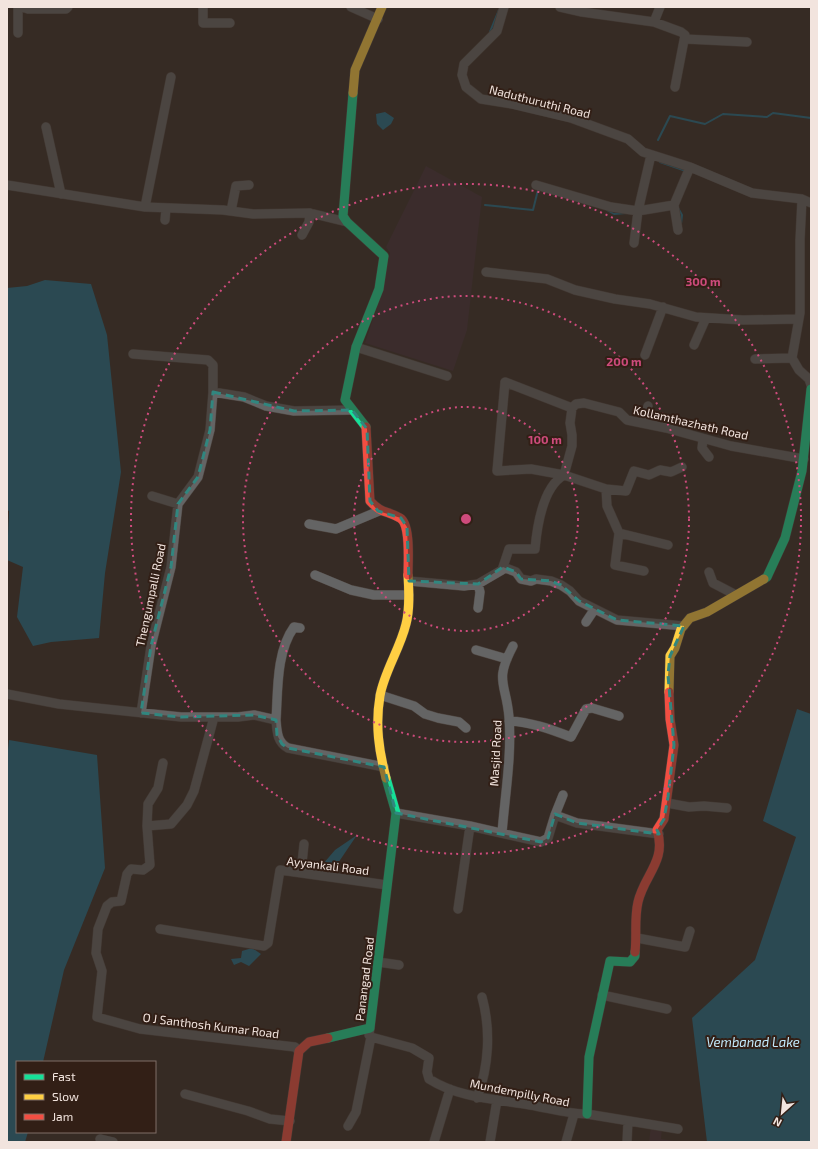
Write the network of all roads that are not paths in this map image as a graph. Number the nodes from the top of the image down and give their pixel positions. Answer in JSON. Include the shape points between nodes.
{"nodes":[{"id":1,"x":18,"y":7,"type":"edge"},
{"id":2,"x":22,"y":7,"type":"edge"},
{"id":3,"x":68,"y":7,"type":"edge"},
{"id":4,"x":203,"y":7,"type":"edge"},
{"id":5,"x":351,"y":7,"type":"edge"},
{"id":6,"x":382,"y":7,"type":"edge"},
{"id":7,"x":504,"y":7,"type":"edge"},
{"id":8,"x":560,"y":7,"type":"edge"},
{"id":9,"x":660,"y":7,"type":"edge"},
{"id":10,"x":37,"y":8,"type":"edge"},
{"id":11,"x":602,"y":11,"type":"edge"},
{"id":12,"x":378,"y":19,"type":"junction"},
{"id":13,"x":654,"y":22,"type":"junction"},
{"id":14,"x":230,"y":23,"type":"dead end"},
{"id":15,"x":18,"y":33,"type":"dead end"},
{"id":16,"x":684,"y":39,"type":"junction"},
{"id":17,"x":748,"y":42,"type":"dead end"},
{"id":18,"x":171,"y":77,"type":"dead end"},
{"id":19,"x":675,"y":87,"type":"dead end"},
{"id":20,"x":46,"y":127,"type":"dead end"},
{"id":21,"x":651,"y":155,"type":"junction"},
{"id":22,"x":690,"y":167,"type":"junction"},
{"id":23,"x":7,"y":185,"type":"edge"},
{"id":24,"x":249,"y":185,"type":"dead end"},
{"id":25,"x":536,"y":185,"type":"dead end"},
{"id":26,"x":61,"y":194,"type":"junction"},
{"id":27,"x":806,"y":201,"type":"edge"},
{"id":28,"x":674,"y":206,"type":"junction"},
{"id":29,"x":145,"y":207,"type":"junction"},
{"id":30,"x":166,"y":208,"type":"junction"},
{"id":31,"x":231,"y":211,"type":"junction"},
{"id":32,"x":638,"y":211,"type":"junction"},
{"id":33,"x":310,"y":213,"type":"junction"},
{"id":34,"x":165,"y":220,"type":"dead end"},
{"id":35,"x":347,"y":222,"type":"junction"},
{"id":36,"x":678,"y":230,"type":"dead end"},
{"id":37,"x":302,"y":235,"type":"dead end"},
{"id":38,"x":634,"y":242,"type":"dead end"},
{"id":39,"x":486,"y":272,"type":"dead end"},
{"id":40,"x":663,"y":307,"type":"junction"},
{"id":41,"x":706,"y":318,"type":"junction"},
{"id":42,"x":799,"y":319,"type":"junction"},
{"id":43,"x":694,"y":345,"type":"dead end"},
{"id":44,"x":356,"y":347,"type":"junction"},
{"id":45,"x":133,"y":354,"type":"dead end"},
{"id":46,"x":645,"y":355,"type":"dead end"},
{"id":47,"x":792,"y":358,"type":"junction"},
{"id":48,"x":755,"y":359,"type":"dead end"},
{"id":49,"x":447,"y":376,"type":"dead end"},
{"id":50,"x":811,"y":385,"type":"edge"},
{"id":51,"x":811,"y":388,"type":"edge"},
{"id":52,"x":213,"y":392,"type":"junction"},
{"id":53,"x":648,"y":406,"type":"dead end"},
{"id":54,"x":572,"y":408,"type":"junction"},
{"id":55,"x":352,"y":410,"type":"junction"},
{"id":56,"x":644,"y":423,"type":"junction"},
{"id":57,"x":703,"y":439,"type":"junction"},
{"id":58,"x":709,"y":457,"type":"dead end"},
{"id":59,"x":804,"y":459,"type":"junction"},
{"id":60,"x":682,"y":467,"type":"dead end"},
{"id":61,"x":564,"y":475,"type":"junction"},
{"id":62,"x":606,"y":489,"type":"junction"},
{"id":63,"x":152,"y":496,"type":"dead end"},
{"id":64,"x":178,"y":504,"type":"junction"},
{"id":65,"x":379,"y":511,"type":"junction"},
{"id":66,"x":310,"y":524,"type":"dead end"},
{"id":67,"x":619,"y":533,"type":"junction"},
{"id":68,"x":668,"y":545,"type":"dead end"},
{"id":69,"x":503,"y":567,"type":"junction"},
{"id":70,"x":644,"y":571,"type":"dead end"},
{"id":71,"x":709,"y":572,"type":"dead end"},
{"id":72,"x":316,"y":575,"type":"dead end"},
{"id":73,"x":409,"y":581,"type":"junction"},
{"id":74,"x":478,"y":584,"type":"junction"},
{"id":75,"x":410,"y":595,"type":"junction"},
{"id":76,"x":736,"y":595,"type":"junction"},
{"id":77,"x":478,"y":608,"type":"dead end"},
{"id":78,"x":594,"y":610,"type":"junction"},
{"id":79,"x":586,"y":622,"type":"dead end"},
{"id":80,"x":684,"y":626,"type":"junction"},
{"id":81,"x":300,"y":628,"type":"dead end"},
{"id":82,"x":513,"y":646,"type":"dead end"},
{"id":83,"x":476,"y":650,"type":"dead end"},
{"id":84,"x":507,"y":659,"type":"junction"},
{"id":85,"x":7,"y":694,"type":"edge"},
{"id":86,"x":380,"y":696,"type":"junction"},
{"id":87,"x":140,"y":712,"type":"junction"},
{"id":88,"x":619,"y":716,"type":"dead end"},
{"id":89,"x":214,"y":717,"type":"junction"},
{"id":90,"x":276,"y":720,"type":"junction"},
{"id":91,"x":509,"y":721,"type":"junction"},
{"id":92,"x":466,"y":728,"type":"dead end"},
{"id":93,"x":163,"y":763,"type":"dead end"},
{"id":94,"x":384,"y":767,"type":"junction"},
{"id":95,"x":563,"y":795,"type":"dead end"},
{"id":96,"x":667,"y":803,"type":"junction"},
{"id":97,"x":727,"y":808,"type":"dead end"},
{"id":98,"x":396,"y":813,"type":"junction"},
{"id":99,"x":555,"y":815,"type":"junction"},
{"id":100,"x":146,"y":826,"type":"junction"},
{"id":101,"x":470,"y":826,"type":"junction"},
{"id":102,"x":658,"y":832,"type":"junction"},
{"id":103,"x":502,"y":833,"type":"junction"},
{"id":104,"x":304,"y":844,"type":"dead end"},
{"id":105,"x":301,"y":873,"type":"junction"},
{"id":106,"x":387,"y":885,"type":"junction"},
{"id":107,"x":458,"y":909,"type":"dead end"},
{"id":108,"x":160,"y":929,"type":"dead end"},
{"id":109,"x":690,"y":931,"type":"dead end"},
{"id":110,"x":636,"y":938,"type":"junction"},
{"id":111,"x":378,"y":962,"type":"junction"},
{"id":112,"x":399,"y":965,"type":"dead end"},
{"id":113,"x":602,"y":995,"type":"junction"},
{"id":114,"x":482,"y":997,"type":"dead end"},
{"id":115,"x":667,"y":1009,"type":"dead end"},
{"id":116,"x":371,"y":1033,"type":"junction"},
{"id":117,"x":299,"y":1051,"type":"junction"},
{"id":118,"x":450,"y":1089,"type":"junction"},
{"id":119,"x":185,"y":1094,"type":"dead end"},
{"id":120,"x":477,"y":1098,"type":"junction"},
{"id":121,"x":498,"y":1100,"type":"junction"},
{"id":122,"x":574,"y":1114,"type":"junction"},
{"id":123,"x":587,"y":1114,"type":"junction"},
{"id":124,"x":290,"y":1121,"type":"junction"},
{"id":125,"x":628,"y":1121,"type":"junction"},
{"id":126,"x":348,"y":1126,"type":"dead end"},
{"id":127,"x":678,"y":1129,"type":"dead end"},
{"id":128,"x":100,"y":1139,"type":"dead end"},
{"id":129,"x":113,"y":1142,"type":"edge"},
{"id":130,"x":286,"y":1142,"type":"edge"},
{"id":131,"x":434,"y":1142,"type":"edge"},
{"id":132,"x":490,"y":1142,"type":"edge"},
{"id":133,"x":566,"y":1142,"type":"edge"},
{"id":134,"x":627,"y":1142,"type":"edge"}],
"edges":[{"from":1,"to":15,"type":"street"},
{"from":2,"to":10,"type":"street"},
{"from":3,"to":10,"type":"street"},
{"from":4,"to":14,"type":"street","via":[[203,22]]},
{"from":5,"to":12,"type":"street"},
{"from":6,"to":12,"type":"main road"},
{"from":7,"to":21,"type":"street","name":"Naduthuruthi Road","via":[[497,31],[464,64],[462,75],[466,87],[481,99],[571,118],[628,139],[642,152]]},
{"from":8,"to":11,"type":"street"},
{"from":9,"to":13,"type":"street"},
{"from":11,"to":13,"type":"street"},
{"from":12,"to":35,"type":"main road","via":[[355,70],[343,216]]},
{"from":13,"to":16,"type":"street","via":[[681,32],[685,35]]},
{"from":16,"to":17,"type":"street"},
{"from":16,"to":19,"type":"street"},
{"from":18,"to":29,"type":"street"},
{"from":20,"to":26,"type":"street"},
{"from":21,"to":22,"type":"street","name":"Naduthuruthi Road"},
{"from":21,"to":32,"type":"street"},
{"from":22,"to":27,"type":"street","name":"Naduthuruthi Road","via":[[752,193]]},
{"from":22,"to":28,"type":"street"},
{"from":23,"to":26,"type":"street"},
{"from":24,"to":31,"type":"street","via":[[236,186]]},
{"from":25,"to":32,"type":"street","via":[[611,207]]},
{"from":26,"to":29,"type":"street"},
{"from":27,"to":42,"type":"street"},
{"from":28,"to":32,"type":"street"},
{"from":28,"to":36,"type":"street"},
{"from":29,"to":30,"type":"street"},
{"from":30,"to":31,"type":"street"},
{"from":30,"to":34,"type":"street"},
{"from":31,"to":33,"type":"street","via":[[253,214]]},
{"from":32,"to":38,"type":"street"},
{"from":33,"to":35,"type":"street"},
{"from":33,"to":37,"type":"street","via":[[309,222]]},
{"from":35,"to":44,"type":"main road","via":[[384,256],[379,290]]},
{"from":39,"to":40,"type":"street","via":[[547,279],[575,290]]},
{"from":40,"to":41,"type":"street"},
{"from":40,"to":46,"type":"street"},
{"from":41,"to":42,"type":"street"},
{"from":41,"to":43,"type":"street"},
{"from":42,"to":47,"type":"street"},
{"from":44,"to":49,"type":"street"},
{"from":44,"to":55,"type":"main road","via":[[345,400]]},
{"from":45,"to":52,"type":"street","via":[[208,360],[213,365]]},
{"from":47,"to":48,"type":"street"},
{"from":47,"to":50,"type":"street"},
{"from":51,"to":59,"type":"main road"},
{"from":52,"to":55,"type":"street","via":[[233,394],[266,406],[294,411]]},
{"from":52,"to":64,"type":"street","via":[[210,430],[198,477]]},
{"from":53,"to":56,"type":"street"},
{"from":54,"to":56,"type":"street","name":"Kollamthazhath Road","via":[[576,404],[584,403],[619,412],[626,420]]},
{"from":54,"to":61,"type":"street","via":[[572,446]]},
{"from":54,"to":61,"type":"street","via":[[505,382],[497,471],[531,469]]},
{"from":55,"to":65,"type":"main road","via":[[367,429],[370,501]]},
{"from":56,"to":57,"type":"street","name":"Kollamthazhath Road"},
{"from":57,"to":58,"type":"street","via":[[702,448]]},
{"from":57,"to":59,"type":"street","name":"Kollamthazhath Road"},
{"from":59,"to":76,"type":"main road","via":[[785,538],[774,564],[767,577]]},
{"from":60,"to":62,"type":"street","via":[[671,472],[660,470],[650,475],[634,471],[626,491]]},
{"from":61,"to":62,"type":"street"},
{"from":61,"to":69,"type":"street","via":[[556,480],[544,506],[535,549],[509,549]]},
{"from":62,"to":67,"type":"street","via":[[607,506]]},
{"from":63,"to":64,"type":"street"},
{"from":64,"to":87,"type":"street","name":"Thengumpalli Road","via":[[171,567],[151,646]]},
{"from":65,"to":66,"type":"street","via":[[336,529]]},
{"from":65,"to":73,"type":"main road","name":"Panangad Road","via":[[401,518],[407,527]]},
{"from":67,"to":68,"type":"street"},
{"from":67,"to":70,"type":"street","via":[[615,565]]},
{"from":69,"to":74,"type":"street"},
{"from":69,"to":78,"type":"street","via":[[516,572],[521,578],[551,581],[561,585]]},
{"from":71,"to":76,"type":"street","via":[[713,583]]},
{"from":72,"to":75,"type":"street","via":[[374,595]]},
{"from":73,"to":74,"type":"street","via":[[464,586]]},
{"from":73,"to":75,"type":"main road","name":"Panangad Road"},
{"from":74,"to":77,"type":"street"},
{"from":75,"to":86,"type":"main road","name":"Panangad Road","via":[[406,624]]},
{"from":76,"to":80,"type":"main road","via":[[707,612],[690,618]]},
{"from":78,"to":79,"type":"street"},
{"from":78,"to":80,"type":"street","via":[[617,620]]},
{"from":80,"to":96,"type":"main road","via":[[676,648],[670,656],[668,675],[674,745]]},
{"from":81,"to":90,"type":"street","via":[[294,627],[283,651]]},
{"from":82,"to":84,"type":"street","name":"Masjid Road"},
{"from":83,"to":84,"type":"street"},
{"from":84,"to":91,"type":"street","name":"Masjid Road","via":[[502,671],[502,684]]},
{"from":85,"to":87,"type":"street","via":[[59,704]]},
{"from":86,"to":92,"type":"street","via":[[414,706],[425,714],[460,722]]},
{"from":86,"to":94,"type":"main road","name":"Panangad Road","via":[[377,729]]},
{"from":87,"to":89,"type":"street","via":[[181,717]]},
{"from":88,"to":91,"type":"street","via":[[592,708],[586,709],[571,737],[541,726]]},
{"from":89,"to":90,"type":"street","via":[[254,715]]},
{"from":89,"to":100,"type":"street","via":[[194,791],[187,805],[171,824]]},
{"from":90,"to":94,"type":"street","via":[[277,735],[288,748]]},
{"from":91,"to":103,"type":"street","name":"Masjid Road"},
{"from":93,"to":100,"type":"street","name":"O J Santhosh Kumar Road","via":[[158,788],[148,804]]},
{"from":94,"to":98,"type":"main road","name":"Panangad Road"},
{"from":95,"to":99,"type":"street"},
{"from":96,"to":97,"type":"street","via":[[689,807]]},
{"from":96,"to":102,"type":"main road"},
{"from":98,"to":101,"type":"street"},
{"from":98,"to":106,"type":"main road","name":"Panangad Road"},
{"from":99,"to":102,"type":"street","via":[[577,823]]},
{"from":99,"to":103,"type":"street","via":[[548,838],[541,842]]},
{"from":100,"to":117,"type":"street","name":"O J Santhosh Kumar Road","via":[[150,865],[143,870],[131,869],[127,874],[121,901],[112,902],[107,906],[92,946],[102,971],[97,1017],[140,1029],[295,1047]]},
{"from":101,"to":103,"type":"street"},
{"from":101,"to":107,"type":"street"},
{"from":102,"to":110,"type":"main road","via":[[661,850],[638,898]]},
{"from":104,"to":105,"type":"street"},
{"from":105,"to":106,"type":"street","name":"Ayyankali Road"},
{"from":105,"to":108,"type":"street","name":"Ayyankali Road","via":[[280,870],[268,943],[264,946]]},
{"from":106,"to":111,"type":"main road","name":"Panangad Road"},
{"from":109,"to":110,"type":"street","via":[[684,948]]},
{"from":110,"to":113,"type":"main road","via":[[635,956],[630,962],[610,962]]},
{"from":111,"to":112,"type":"street"},
{"from":111,"to":116,"type":"main road","name":"Panangad Road"},
{"from":113,"to":115,"type":"street"},
{"from":113,"to":123,"type":"main road","via":[[589,1057]]},
{"from":114,"to":120,"type":"street","via":[[488,1036],[484,1080]]},
{"from":116,"to":117,"type":"main road","name":"Panangad Road","via":[[309,1042]]},
{"from":116,"to":118,"type":"street","name":"Mundempilly Road","via":[[412,1048],[429,1058],[429,1079]]},
{"from":116,"to":126,"type":"street","via":[[360,1096],[356,1112]]},
{"from":117,"to":124,"type":"main road"},
{"from":118,"to":120,"type":"street","name":"Mundempilly Road"},
{"from":118,"to":131,"type":"street"},
{"from":119,"to":124,"type":"street","via":[[270,1119]]},
{"from":120,"to":121,"type":"street","name":"Mundempilly Road"},
{"from":121,"to":122,"type":"street","name":"Mundempilly Road"},
{"from":121,"to":132,"type":"street"},
{"from":122,"to":123,"type":"street","name":"Mundempilly Road"},
{"from":122,"to":133,"type":"street"},
{"from":123,"to":125,"type":"street","name":"Mundempilly Road"},
{"from":124,"to":130,"type":"main road"},
{"from":125,"to":127,"type":"street","name":"Mundempilly Road"},
{"from":125,"to":134,"type":"street"},
{"from":128,"to":129,"type":"street"}]}
